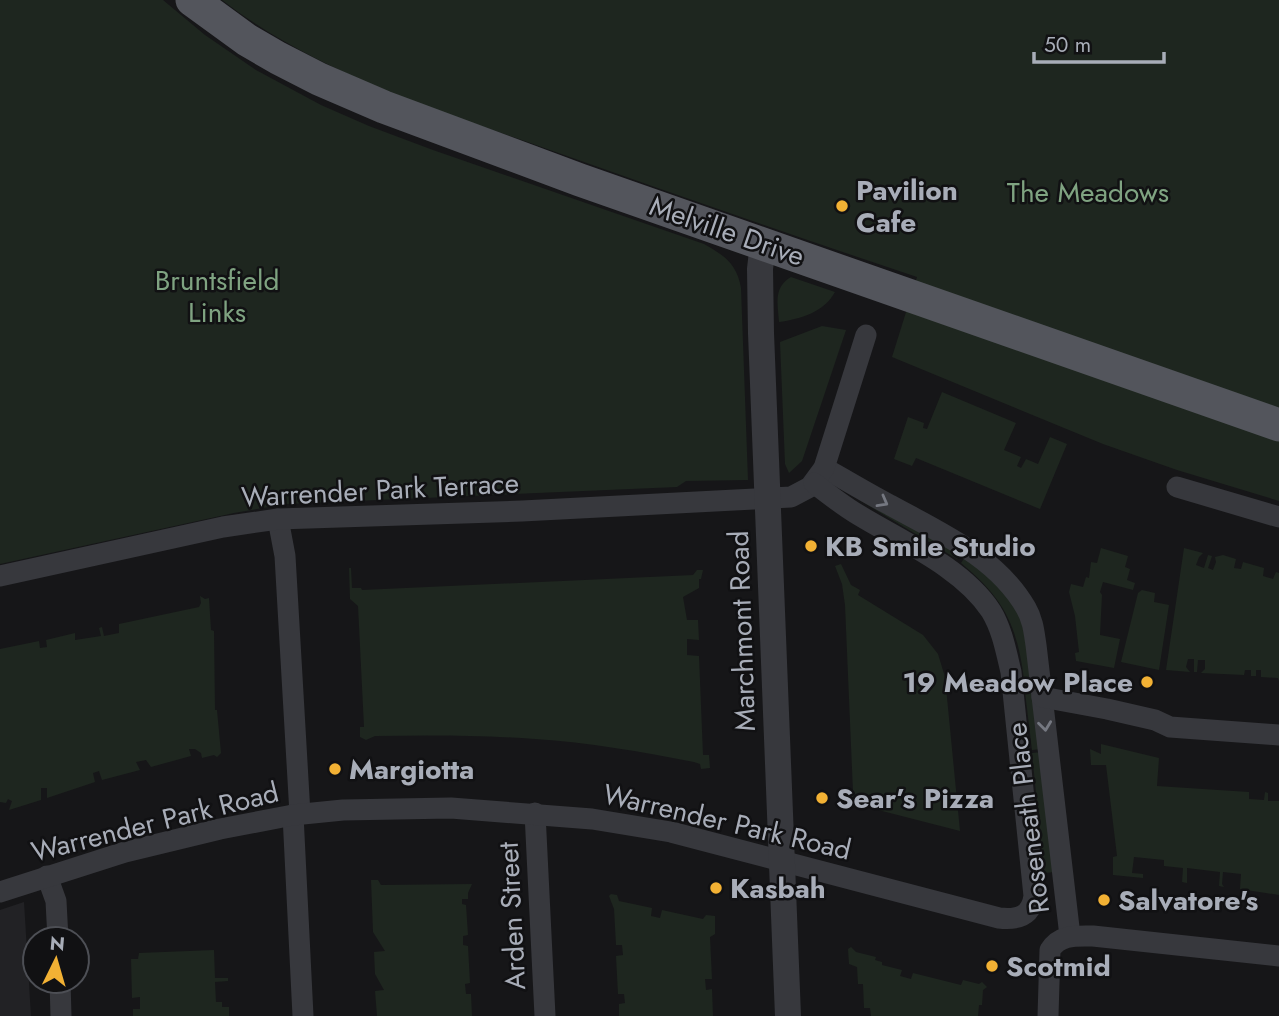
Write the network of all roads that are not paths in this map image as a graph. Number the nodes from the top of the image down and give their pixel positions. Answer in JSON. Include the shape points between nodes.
{"nodes":[{"id":1,"x":192,"y":0,"type":"edge"},
{"id":2,"x":763,"y":243,"type":"junction"},
{"id":3,"x":866,"y":335,"type":"dead end"},
{"id":4,"x":1279,"y":425,"type":"edge"},
{"id":5,"x":819,"y":476,"type":"junction"},
{"id":6,"x":1177,"y":487,"type":"dead end"},
{"id":7,"x":768,"y":499,"type":"junction"},
{"id":8,"x":1279,"y":517,"type":"edge"},
{"id":9,"x":278,"y":519,"type":"junction"},
{"id":10,"x":0,"y":576,"type":"edge"},
{"id":11,"x":1042,"y":696,"type":"junction"},
{"id":12,"x":1279,"y":735,"type":"edge"},
{"id":13,"x":535,"y":813,"type":"junction"},
{"id":14,"x":296,"y":814,"type":"junction"},
{"id":15,"x":782,"y":862,"type":"junction"},
{"id":16,"x":47,"y":876,"type":"junction"},
{"id":17,"x":0,"y":892,"type":"edge"},
{"id":18,"x":57,"y":925,"type":"edge"},
{"id":19,"x":1070,"y":936,"type":"junction"},
{"id":20,"x":1279,"y":956,"type":"edge"},
{"id":21,"x":60,"y":995,"type":"edge"},
{"id":22,"x":61,"y":1016,"type":"edge"},
{"id":23,"x":303,"y":1016,"type":"edge"},
{"id":24,"x":545,"y":1016,"type":"edge"},
{"id":25,"x":788,"y":1016,"type":"edge"},
{"id":26,"x":1048,"y":1016,"type":"edge"}],
"edges":[{"from":1,"to":2,"type":"main road","name":"Melville Drive","via":[[247,40],[319,79],[468,139]]},
{"from":2,"to":4,"type":"main road","name":"Melville Drive"},
{"from":2,"to":7,"type":"street","name":"Marchmont Road","via":[[761,333]]},
{"from":3,"to":5,"type":"street"},
{"from":5,"to":7,"type":"street","name":"Warrender Park Terrace","via":[[791,497]]},
{"from":5,"to":11,"type":"street","name":"Roseneath Place","one_way":true,"via":[[947,535],[987,564],[1031,618]]},
{"from":5,"to":15,"type":"street","name":"Warrender Park Road","via":[[857,514],[951,571],[996,620],[1011,672],[1034,896],[1026,914],[1014,920],[999,918]]},
{"from":6,"to":8,"type":"street"},
{"from":7,"to":9,"type":"street","name":"Warrender Park Terrace"},
{"from":7,"to":15,"type":"street","name":"Marchmont Road"},
{"from":9,"to":10,"type":"street","name":"Warrender Park Terrace"},
{"from":9,"to":14,"type":"street","via":[[285,556]]},
{"from":11,"to":12,"type":"street","via":[[1170,727]]},
{"from":11,"to":19,"type":"street","name":"Roseneath Place","one_way":true},
{"from":13,"to":14,"type":"street","name":"Warrender Park Road","via":[[388,808]]},
{"from":13,"to":15,"type":"street","name":"Warrender Park Road","via":[[671,832]]},
{"from":13,"to":24,"type":"street","name":"Arden Street"},
{"from":14,"to":16,"type":"street","name":"Warrender Park Road","via":[[125,852]]},
{"from":14,"to":23,"type":"street"},
{"from":15,"to":25,"type":"street","name":"Marchmont Road"},
{"from":16,"to":17,"type":"street","name":"Warrender Park Road"},
{"from":16,"to":18,"type":"street","via":[[56,901]]},
{"from":19,"to":20,"type":"street"},
{"from":19,"to":26,"type":"street","via":[[1050,950]]},
{"from":21,"to":22,"type":"street"}]}
